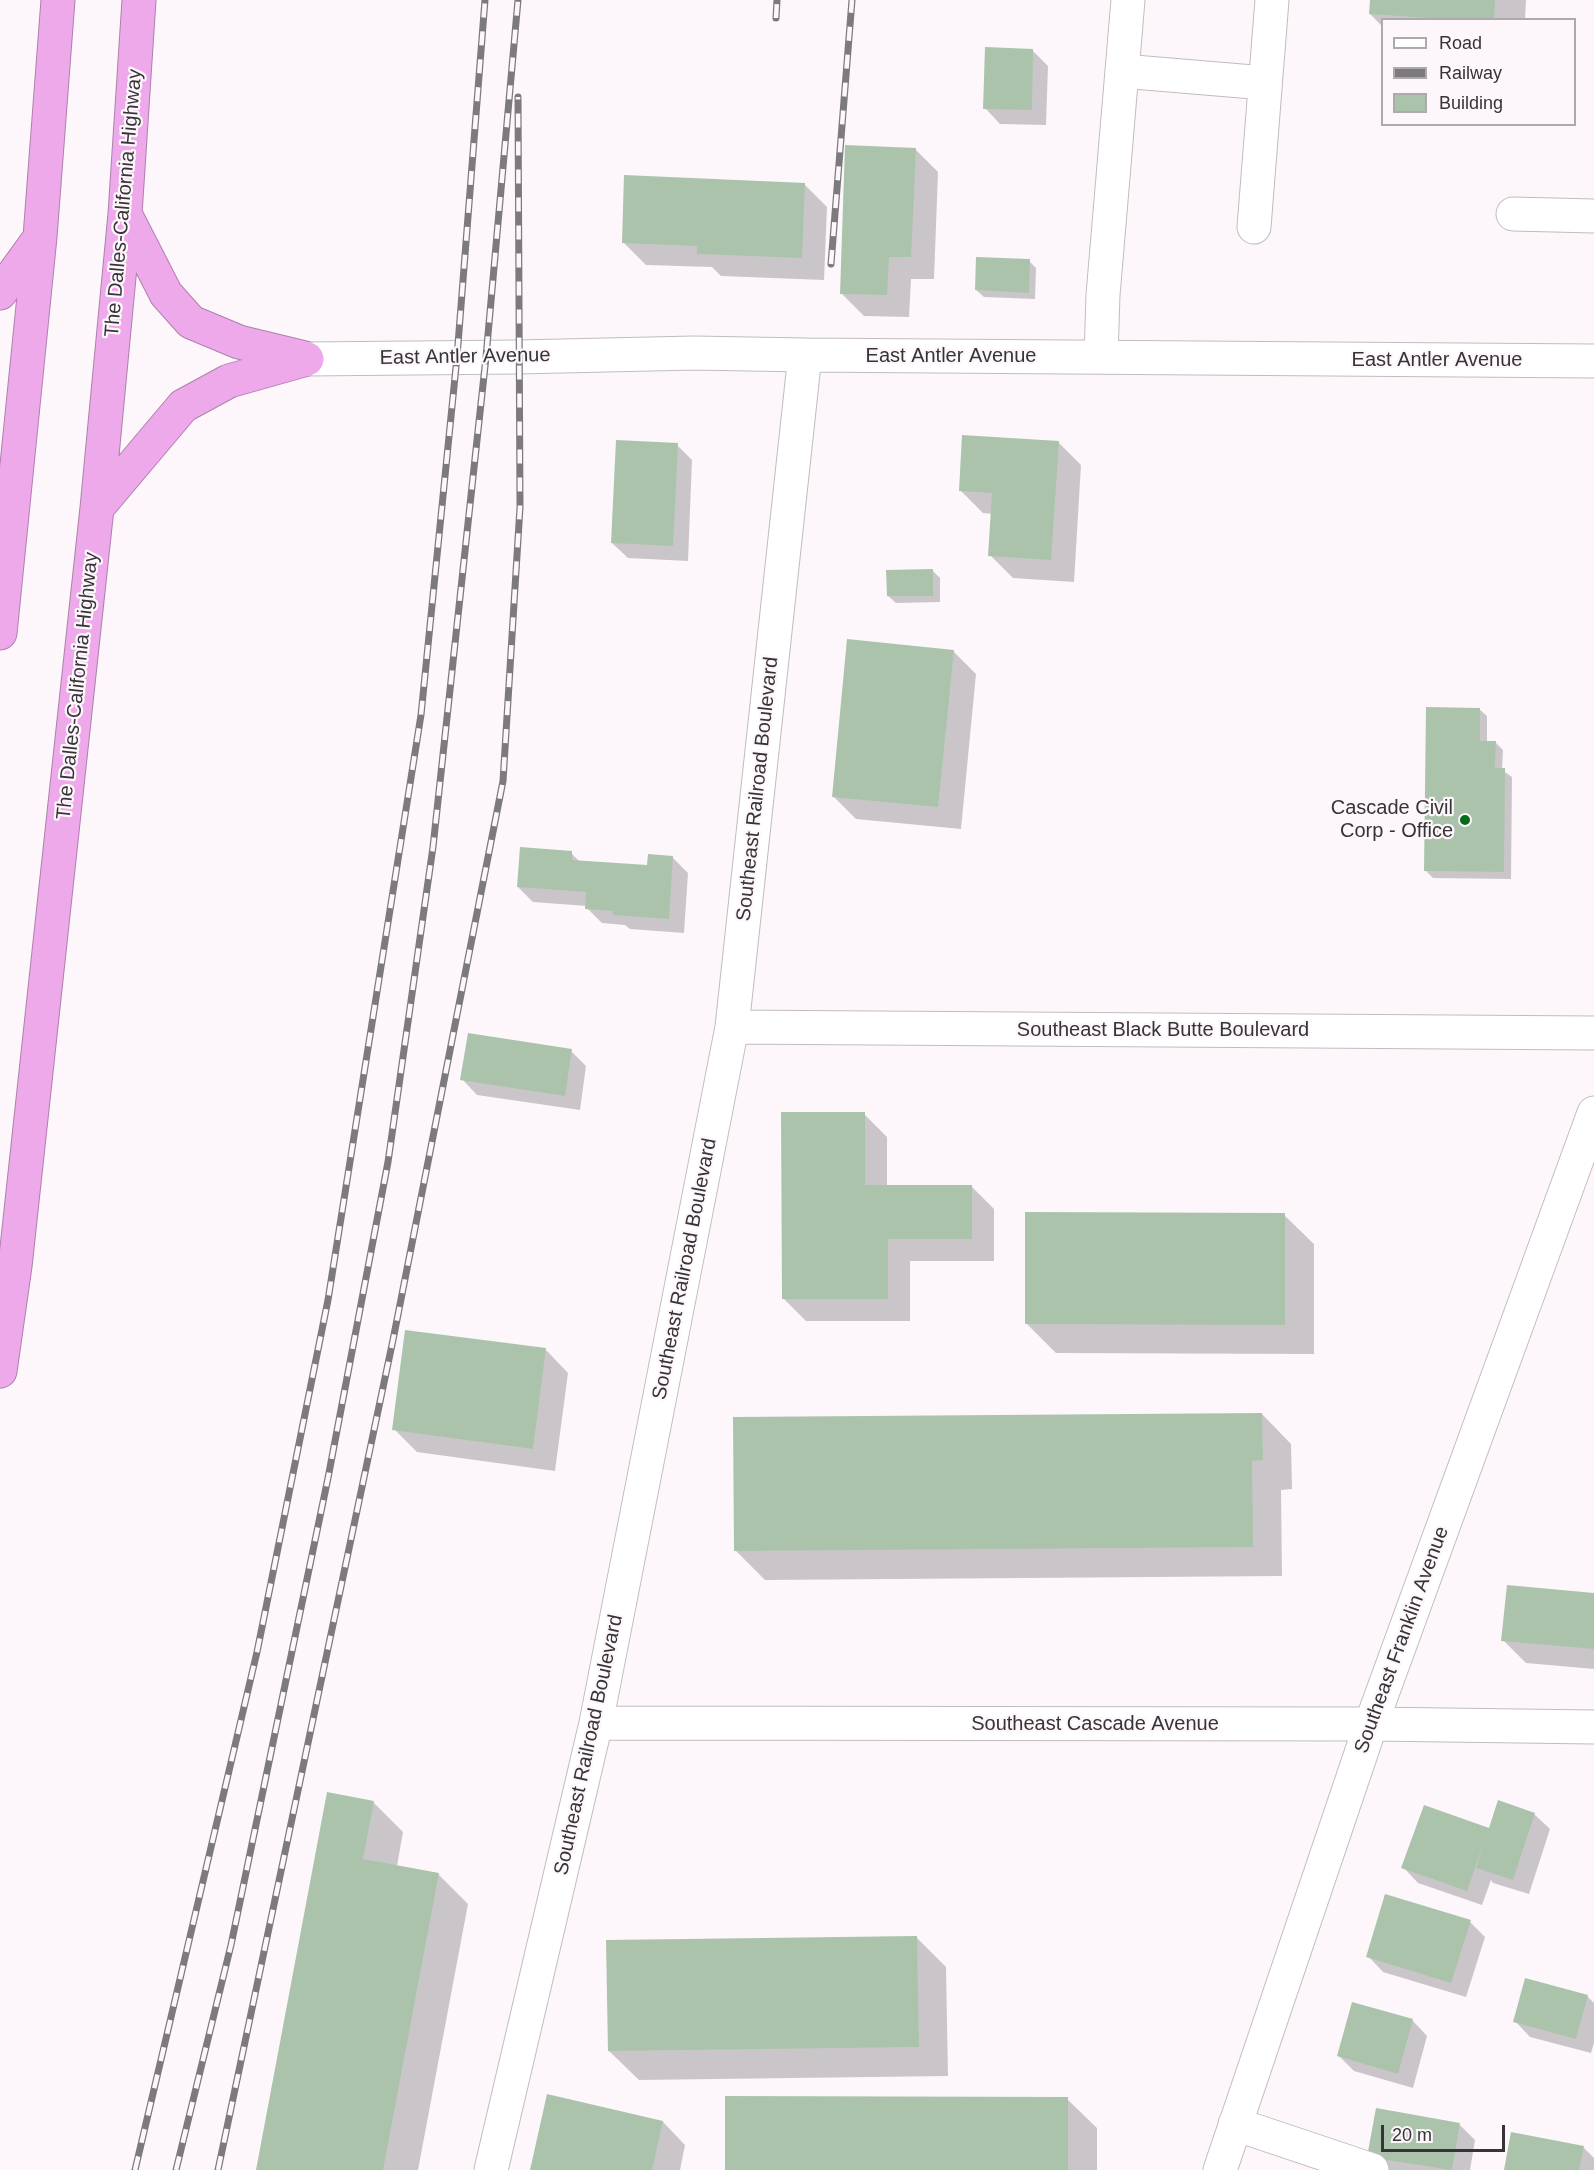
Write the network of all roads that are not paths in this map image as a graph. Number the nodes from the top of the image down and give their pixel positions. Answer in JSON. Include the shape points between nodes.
{"nodes":[{"id":1,"x":58,"y":0,"type":"edge"},
{"id":2,"x":139,"y":0,"type":"edge"},
{"id":3,"x":1128,"y":0,"type":"edge"},
{"id":4,"x":1272,"y":0,"type":"edge"},
{"id":5,"x":1122,"y":71,"type":"junction"},
{"id":6,"x":1265,"y":83,"type":"junction"},
{"id":7,"x":124,"y":214,"type":"junction"},
{"id":8,"x":1513,"y":214,"type":"dead end"},
{"id":9,"x":1594,"y":216,"type":"edge"},
{"id":10,"x":1254,"y":227,"type":"dead end"},
{"id":11,"x":40,"y":237,"type":"junction"},
{"id":12,"x":0,"y":293,"type":"edge"},
{"id":13,"x":805,"y":355,"type":"junction"},
{"id":14,"x":1101,"y":357,"type":"junction"},
{"id":15,"x":307,"y":359,"type":"junction"},
{"id":16,"x":1594,"y":361,"type":"edge"},
{"id":17,"x":7,"y":468,"type":"edge"},
{"id":18,"x":97,"y":508,"type":"junction"},
{"id":19,"x":0,"y":633,"type":"edge"},
{"id":20,"x":732,"y":1027,"type":"junction"},
{"id":21,"x":1594,"y":1033,"type":"edge"},
{"id":22,"x":1594,"y":1113,"type":"edge"},
{"id":23,"x":0,"y":1371,"type":"edge"},
{"id":24,"x":596,"y":1723,"type":"junction"},
{"id":25,"x":1371,"y":1724,"type":"junction"},
{"id":26,"x":1594,"y":1728,"type":"edge"},
{"id":27,"x":1236,"y":2124,"type":"junction"},
{"id":28,"x":491,"y":2170,"type":"edge"},
{"id":29,"x":1220,"y":2170,"type":"edge"},
{"id":30,"x":1372,"y":2170,"type":"edge"}],
"edges":[{"from":1,"to":11,"type":"highway"},
{"from":2,"to":7,"type":"highway","name":"The Dalles-California Highway"},
{"from":3,"to":5,"type":"street"},
{"from":4,"to":6,"type":"street"},
{"from":5,"to":6,"type":"street"},
{"from":5,"to":14,"type":"street","via":[[1102,295]]},
{"from":6,"to":10,"type":"street"},
{"from":7,"to":15,"type":"highway","via":[[166,294],[191,322],[239,342]]},
{"from":7,"to":18,"type":"highway","name":"The Dalles-California Highway"},
{"from":8,"to":9,"type":"street"},
{"from":11,"to":12,"type":"highway"},
{"from":11,"to":17,"type":"highway"},
{"from":13,"to":14,"type":"street","name":"East Antler Avenue"},
{"from":13,"to":15,"type":"street","name":"East Antler Avenue"},
{"from":13,"to":20,"type":"street","name":"Southeast Railroad Boulevard"},
{"from":14,"to":16,"type":"street","name":"East Antler Avenue"},
{"from":15,"to":18,"type":"highway","via":[[229,381],[183,406]]},
{"from":17,"to":19,"type":"highway"},
{"from":18,"to":23,"type":"highway","name":"The Dalles-California Highway","via":[[15,1266]]},
{"from":20,"to":21,"type":"street","name":"Southeast Black Butte Boulevard"},
{"from":20,"to":24,"type":"street","name":"Southeast Railroad Boulevard"},
{"from":22,"to":25,"type":"street","name":"Southeast Franklin Avenue"},
{"from":24,"to":25,"type":"street","name":"Southeast Cascade Avenue"},
{"from":24,"to":28,"type":"street","name":"Southeast Railroad Boulevard"},
{"from":25,"to":26,"type":"street","name":"Southeast Cascade Avenue"},
{"from":25,"to":27,"type":"street","name":"Southeast Franklin Avenue"},
{"from":27,"to":29,"type":"street","name":"Southeast Franklin Avenue"},
{"from":27,"to":30,"type":"street"}]}
